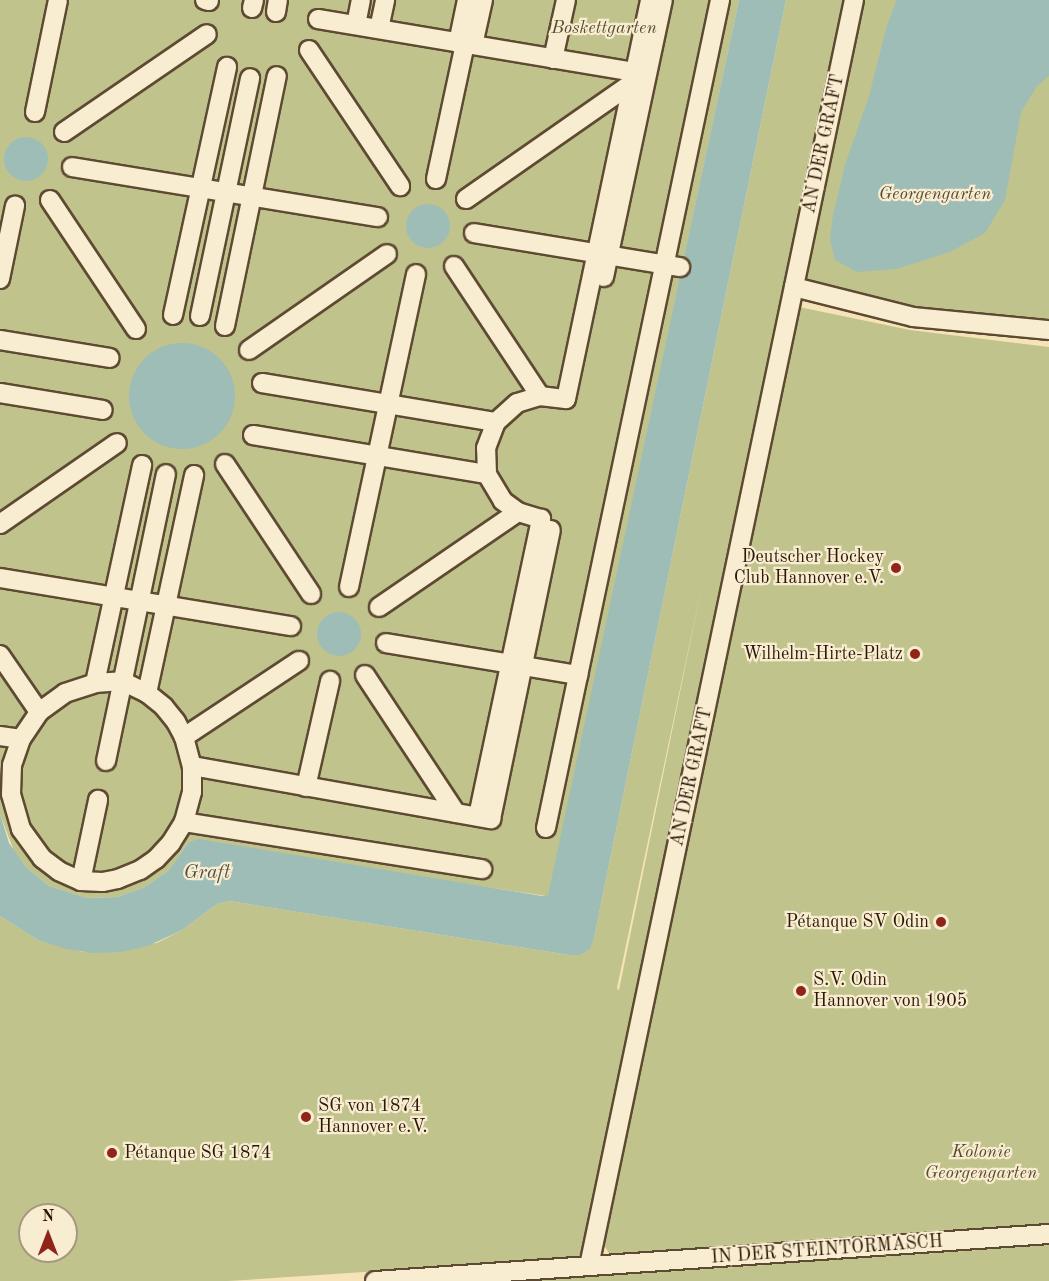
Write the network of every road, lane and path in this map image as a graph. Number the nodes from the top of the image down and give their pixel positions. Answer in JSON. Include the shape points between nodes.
{"nodes":[{"id":1,"x":58,"y":0,"type":"edge"},
{"id":2,"x":361,"y":0,"type":"edge"},
{"id":3,"x":385,"y":0,"type":"edge"},
{"id":4,"x":467,"y":0,"type":"edge"},
{"id":5,"x":483,"y":0,"type":"edge"},
{"id":6,"x":566,"y":0,"type":"edge"},
{"id":7,"x":650,"y":0,"type":"edge"},
{"id":8,"x":663,"y":0,"type":"edge"},
{"id":9,"x":720,"y":0,"type":"edge"},
{"id":10,"x":854,"y":0,"type":"edge"},
{"id":11,"x":318,"y":19,"type":"dead end"},
{"id":12,"x":356,"y":25,"type":"junction"},
{"id":13,"x":379,"y":29,"type":"junction"},
{"id":14,"x":207,"y":34,"type":"dead end"},
{"id":15,"x":466,"y":44,"type":"junction"},
{"id":16,"x":309,"y":50,"type":"dead end"},
{"id":17,"x":554,"y":59,"type":"junction"},
{"id":18,"x":227,"y":67,"type":"dead end"},
{"id":19,"x":277,"y":76,"type":"dead end"},
{"id":20,"x":637,"y":77,"type":"junction"},
{"id":21,"x":250,"y":78,"type":"dead end"},
{"id":22,"x":34,"y":112,"type":"dead end"},
{"id":23,"x":64,"y":132,"type":"dead end"},
{"id":24,"x":72,"y":166,"type":"dead end"},
{"id":25,"x":436,"y":179,"type":"dead end"},
{"id":26,"x":400,"y":186,"type":"dead end"},
{"id":27,"x":200,"y":190,"type":"junction"},
{"id":28,"x":226,"y":193,"type":"junction"},
{"id":29,"x":252,"y":196,"type":"junction"},
{"id":30,"x":466,"y":199,"type":"dead end"},
{"id":31,"x":50,"y":200,"type":"dead end"},
{"id":32,"x":15,"y":206,"type":"dead end"},
{"id":33,"x":378,"y":217,"type":"dead end"},
{"id":34,"x":474,"y":233,"type":"dead end"},
{"id":35,"x":387,"y":254,"type":"dead end"},
{"id":36,"x":603,"y":254,"type":"junction"},
{"id":37,"x":454,"y":266,"type":"dead end"},
{"id":38,"x":672,"y":266,"type":"junction"},
{"id":39,"x":416,"y":274,"type":"dead end"},
{"id":40,"x":0,"y":279,"type":"edge"},
{"id":41,"x":794,"y":287,"type":"junction"},
{"id":42,"x":173,"y":315,"type":"dead end"},
{"id":43,"x":200,"y":316,"type":"dead end"},
{"id":44,"x":225,"y":326,"type":"dead end"},
{"id":45,"x":136,"y":329,"type":"dead end"},
{"id":46,"x":1049,"y":330,"type":"edge"},
{"id":47,"x":0,"y":340,"type":"edge"},
{"id":48,"x":249,"y":350,"type":"dead end"},
{"id":49,"x":110,"y":358,"type":"dead end"},
{"id":50,"x":262,"y":383,"type":"dead end"},
{"id":51,"x":0,"y":393,"type":"edge"},
{"id":52,"x":540,"y":396,"type":"junction"},
{"id":53,"x":578,"y":401,"type":"dead end"},
{"id":54,"x":388,"y":404,"type":"junction"},
{"id":55,"x":103,"y":410,"type":"dead end"},
{"id":56,"x":496,"y":422,"type":"junction"},
{"id":57,"x":253,"y":435,"type":"dead end"},
{"id":58,"x":117,"y":443,"type":"dead end"},
{"id":59,"x":377,"y":456,"type":"junction"},
{"id":60,"x":225,"y":464,"type":"dead end"},
{"id":61,"x":142,"y":465,"type":"dead end"},
{"id":62,"x":166,"y":474,"type":"dead end"},
{"id":63,"x":487,"y":474,"type":"junction"},
{"id":64,"x":194,"y":475,"type":"dead end"},
{"id":65,"x":518,"y":512,"type":"junction"},
{"id":66,"x":553,"y":522,"type":"dead end"},
{"id":67,"x":0,"y":524,"type":"edge"},
{"id":68,"x":0,"y":578,"type":"edge"},
{"id":69,"x":349,"y":587,"type":"dead end"},
{"id":70,"x":311,"y":594,"type":"dead end"},
{"id":71,"x":113,"y":598,"type":"junction"},
{"id":72,"x":140,"y":601,"type":"junction"},
{"id":73,"x":166,"y":605,"type":"junction"},
{"id":74,"x":379,"y":608,"type":"dead end"},
{"id":75,"x":291,"y":626,"type":"dead end"},
{"id":76,"x":386,"y":643,"type":"dead end"},
{"id":77,"x":0,"y":655,"type":"edge"},
{"id":78,"x":299,"y":661,"type":"dead end"},
{"id":79,"x":517,"y":664,"type":"junction"},
{"id":80,"x":365,"y":675,"type":"dead end"},
{"id":81,"x":578,"y":675,"type":"junction"},
{"id":82,"x":123,"y":681,"type":"junction"},
{"id":83,"x":330,"y":681,"type":"dead end"},
{"id":84,"x":95,"y":683,"type":"junction"},
{"id":85,"x":147,"y":693,"type":"junction"},
{"id":86,"x":39,"y":712,"type":"junction"},
{"id":87,"x":0,"y":736,"type":"edge"},
{"id":88,"x":184,"y":738,"type":"junction"},
{"id":89,"x":21,"y":739,"type":"junction"},
{"id":90,"x":106,"y":761,"type":"dead end"},
{"id":91,"x":192,"y":766,"type":"junction"},
{"id":92,"x":306,"y":787,"type":"junction"},
{"id":93,"x":5,"y":793,"type":"edge"},
{"id":94,"x":98,"y":800,"type":"dead end"},
{"id":95,"x":456,"y":813,"type":"junction"},
{"id":96,"x":184,"y":822,"type":"junction"},
{"id":97,"x":546,"y":828,"type":"dead end"},
{"id":98,"x":482,"y":869,"type":"dead end"},
{"id":99,"x":81,"y":881,"type":"junction"},
{"id":100,"x":1049,"y":1234,"type":"edge"},
{"id":101,"x":600,"y":1271,"type":"edge"},
{"id":102,"x":534,"y":1275,"type":"edge"},
{"id":103,"x":375,"y":1281,"type":"edge"}],
"edges":[{"from":1,"to":22,"type":"street"},
{"from":2,"to":12,"type":"street"},
{"from":3,"to":13,"type":"street"},
{"from":4,"to":15,"type":"street"},
{"from":5,"to":15,"type":"street"},
{"from":6,"to":17,"type":"street"},
{"from":7,"to":20,"type":"street"},
{"from":8,"to":20,"type":"street"},
{"from":9,"to":38,"type":"street"},
{"from":10,"to":41,"type":"street","name":"AN DER GRAFT"},
{"from":11,"to":12,"type":"street"},
{"from":12,"to":13,"type":"street"},
{"from":13,"to":15,"type":"street"},
{"from":14,"to":23,"type":"street"},
{"from":15,"to":17,"type":"street"},
{"from":15,"to":25,"type":"street"},
{"from":16,"to":26,"type":"street"},
{"from":17,"to":20,"type":"street"},
{"from":18,"to":27,"type":"street"},
{"from":19,"to":29,"type":"street"},
{"from":20,"to":30,"type":"street"},
{"from":20,"to":36,"type":"street"},
{"from":21,"to":28,"type":"street"},
{"from":24,"to":27,"type":"street"},
{"from":27,"to":28,"type":"street"},
{"from":27,"to":42,"type":"street"},
{"from":28,"to":29,"type":"street"},
{"from":28,"to":43,"type":"street"},
{"from":29,"to":33,"type":"street"},
{"from":29,"to":44,"type":"street"},
{"from":31,"to":45,"type":"street"},
{"from":32,"to":40,"type":"street"},
{"from":34,"to":36,"type":"street"},
{"from":35,"to":48,"type":"street"},
{"from":36,"to":38,"type":"street"},
{"from":36,"to":52,"type":"street","via":[[566,399]]},
{"from":36,"to":53,"type":"street"},
{"from":37,"to":52,"type":"street"},
{"from":38,"to":81,"type":"street"},
{"from":39,"to":54,"type":"street"},
{"from":41,"to":46,"type":"street","via":[[913,317]]},
{"from":41,"to":101,"type":"street","name":"AN DER GRAFT"},
{"from":47,"to":49,"type":"street"},
{"from":50,"to":54,"type":"street"},
{"from":51,"to":55,"type":"street"},
{"from":52,"to":56,"type":"street","via":[[517,403]]},
{"from":54,"to":56,"type":"street"},
{"from":54,"to":59,"type":"street"},
{"from":56,"to":63,"type":"street","via":[[486,448]]},
{"from":57,"to":59,"type":"street"},
{"from":58,"to":67,"type":"street"},
{"from":59,"to":63,"type":"street"},
{"from":59,"to":69,"type":"street"},
{"from":60,"to":70,"type":"street"},
{"from":61,"to":71,"type":"street"},
{"from":62,"to":72,"type":"street"},
{"from":63,"to":65,"type":"street","via":[[503,501]]},
{"from":64,"to":73,"type":"street"},
{"from":65,"to":74,"type":"street"},
{"from":65,"to":79,"type":"street","via":[[541,519]]},
{"from":66,"to":79,"type":"street"},
{"from":68,"to":71,"type":"street"},
{"from":71,"to":72,"type":"street"},
{"from":71,"to":84,"type":"street"},
{"from":72,"to":73,"type":"street"},
{"from":72,"to":82,"type":"street"},
{"from":73,"to":75,"type":"street"},
{"from":73,"to":85,"type":"street"},
{"from":76,"to":79,"type":"street"},
{"from":77,"to":86,"type":"street"},
{"from":78,"to":88,"type":"street"},
{"from":79,"to":81,"type":"street"},
{"from":79,"to":95,"type":"street","via":[[491,819]]},
{"from":80,"to":95,"type":"street"},
{"from":81,"to":97,"type":"street"},
{"from":82,"to":84,"type":"street"},
{"from":82,"to":85,"type":"street"},
{"from":82,"to":90,"type":"street"},
{"from":83,"to":92,"type":"street"},
{"from":84,"to":86,"type":"street","via":[[65,693]]},
{"from":85,"to":88,"type":"street","via":[[164,707]]},
{"from":86,"to":89,"type":"street"},
{"from":87,"to":89,"type":"street"},
{"from":88,"to":91,"type":"street"},
{"from":89,"to":93,"type":"street"},
{"from":91,"to":92,"type":"street"},
{"from":91,"to":96,"type":"street","via":[[192,792]]},
{"from":92,"to":95,"type":"street"},
{"from":93,"to":99,"type":"street","via":[[30,844],[58,871]]},
{"from":94,"to":99,"type":"street"},
{"from":96,"to":98,"type":"street"},
{"from":96,"to":99,"type":"street","via":[[171,843],[140,870],[110,880]]},
{"from":100,"to":101,"type":"street","name":"IN DER STEINTORMASCH"},
{"from":101,"to":102,"type":"street","name":"IN DER STEINTORMASCH"},
{"from":102,"to":103,"type":"street","name":"IN DER STEINTORMASCH"}]}
